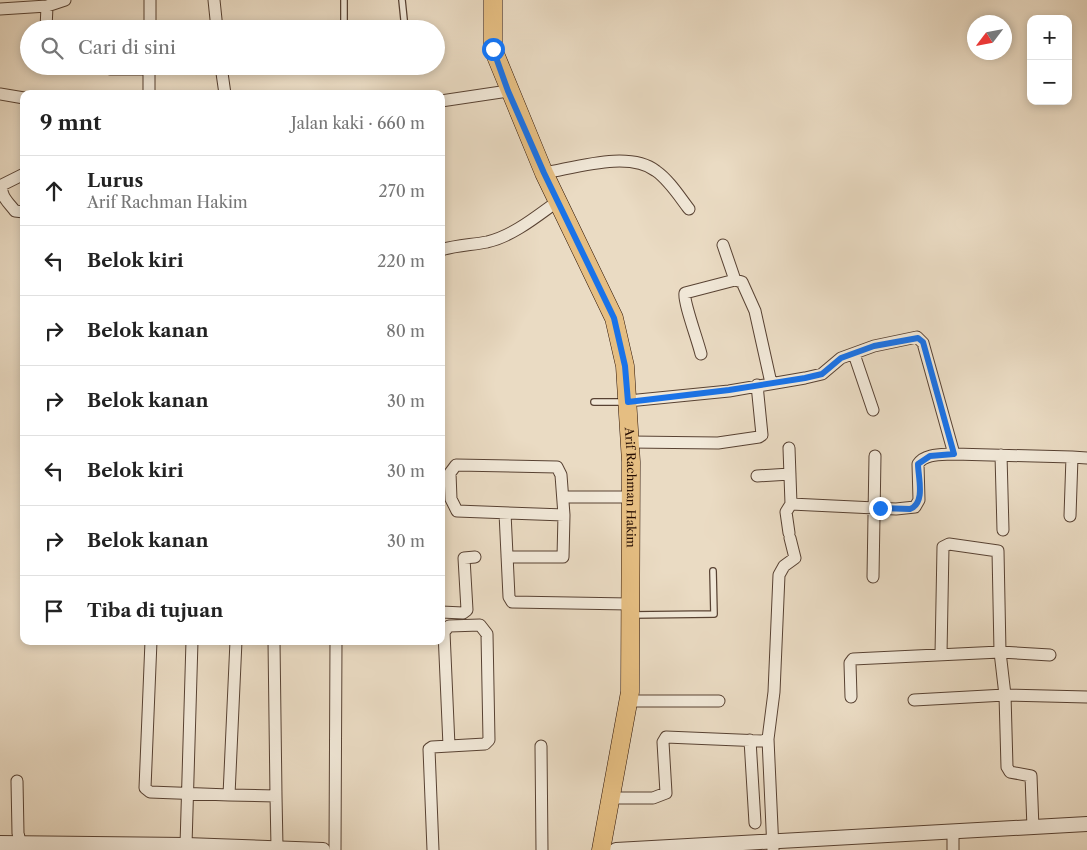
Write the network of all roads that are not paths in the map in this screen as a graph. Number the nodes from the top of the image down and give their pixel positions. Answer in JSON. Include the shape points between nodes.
{"nodes":[{"id":1,"x":65,"y":0,"type":"edge"},
{"id":2,"x":150,"y":0,"type":"edge"},
{"id":3,"x":214,"y":0,"type":"edge"},
{"id":4,"x":344,"y":0,"type":"edge"},
{"id":5,"x":402,"y":0,"type":"edge"},
{"id":6,"x":492,"y":0,"type":"edge"},
{"id":7,"x":46,"y":6,"type":"junction"},
{"id":8,"x":0,"y":9,"type":"edge"},
{"id":9,"x":46,"y":20,"type":"edge"},
{"id":10,"x":150,"y":20,"type":"edge"},
{"id":11,"x":216,"y":20,"type":"edge"},
{"id":12,"x":344,"y":20,"type":"edge"},
{"id":13,"x":403,"y":20,"type":"edge"},
{"id":14,"x":149,"y":75,"type":"edge"},
{"id":15,"x":223,"y":75,"type":"edge"},
{"id":16,"x":149,"y":90,"type":"edge"},
{"id":17,"x":225,"y":90,"type":"edge"},
{"id":18,"x":508,"y":91,"type":"junction"},
{"id":19,"x":0,"y":94,"type":"edge"},
{"id":20,"x":20,"y":97,"type":"edge"},
{"id":21,"x":445,"y":99,"type":"edge"},
{"id":22,"x":544,"y":173,"type":"junction"},
{"id":23,"x":20,"y":176,"type":"edge"},
{"id":24,"x":558,"y":201,"type":"junction"},
{"id":25,"x":689,"y":209,"type":"dead end"},
{"id":26,"x":20,"y":212,"type":"edge"},
{"id":27,"x":723,"y":245,"type":"dead end"},
{"id":28,"x":445,"y":249,"type":"edge"},
{"id":29,"x":735,"y":280,"type":"junction"},
{"id":30,"x":701,"y":354,"type":"dead end"},
{"id":31,"x":854,"y":354,"type":"junction"},
{"id":32,"x":771,"y":383,"type":"junction"},
{"id":33,"x":757,"y":385,"type":"junction"},
{"id":34,"x":594,"y":402,"type":"dead end"},
{"id":35,"x":628,"y":402,"type":"junction"},
{"id":36,"x":873,"y":410,"type":"dead end"},
{"id":37,"x":630,"y":442,"type":"junction"},
{"id":38,"x":790,"y":448,"type":"dead end"},
{"id":39,"x":954,"y":454,"type":"junction"},
{"id":40,"x":1001,"y":455,"type":"junction"},
{"id":41,"x":875,"y":456,"type":"dead end"},
{"id":42,"x":1072,"y":457,"type":"junction"},
{"id":43,"x":1087,"y":458,"type":"edge"},
{"id":44,"x":790,"y":474,"type":"junction"},
{"id":45,"x":756,"y":476,"type":"dead end"},
{"id":46,"x":564,"y":497,"type":"junction"},
{"id":47,"x":630,"y":497,"type":"junction"},
{"id":48,"x":791,"y":504,"type":"junction"},
{"id":49,"x":874,"y":507,"type":"junction"},
{"id":50,"x":505,"y":513,"type":"junction"},
{"id":51,"x":564,"y":515,"type":"junction"},
{"id":52,"x":1070,"y":516,"type":"dead end"},
{"id":53,"x":1003,"y":530,"type":"dead end"},
{"id":54,"x":475,"y":556,"type":"dead end"},
{"id":55,"x":507,"y":557,"type":"junction"},
{"id":56,"x":713,"y":571,"type":"dead end"},
{"id":57,"x":873,"y":577,"type":"dead end"},
{"id":58,"x":629,"y":610,"type":"junction"},
{"id":59,"x":445,"y":612,"type":"edge"},
{"id":60,"x":445,"y":630,"type":"edge"},
{"id":61,"x":151,"y":645,"type":"edge"},
{"id":62,"x":192,"y":645,"type":"edge"},
{"id":63,"x":236,"y":645,"type":"edge"},
{"id":64,"x":274,"y":645,"type":"edge"},
{"id":65,"x":336,"y":645,"type":"edge"},
{"id":66,"x":445,"y":645,"type":"edge"},
{"id":67,"x":1000,"y":652,"type":"junction"},
{"id":68,"x":941,"y":654,"type":"junction"},
{"id":69,"x":1050,"y":654,"type":"dead end"},
{"id":70,"x":1005,"y":695,"type":"junction"},
{"id":71,"x":851,"y":697,"type":"dead end"},
{"id":72,"x":1087,"y":697,"type":"edge"},
{"id":73,"x":914,"y":700,"type":"dead end"},
{"id":74,"x":628,"y":701,"type":"junction"},
{"id":75,"x":719,"y":701,"type":"dead end"},
{"id":76,"x":768,"y":739,"type":"junction"},
{"id":77,"x":750,"y":740,"type":"junction"},
{"id":78,"x":449,"y":746,"type":"junction"},
{"id":79,"x":541,"y":746,"type":"dead end"},
{"id":80,"x":17,"y":781,"type":"dead end"},
{"id":81,"x":187,"y":794,"type":"junction"},
{"id":82,"x":229,"y":795,"type":"junction"},
{"id":83,"x":276,"y":796,"type":"junction"},
{"id":84,"x":611,"y":798,"type":"junction"},
{"id":85,"x":755,"y":823,"type":"dead end"},
{"id":86,"x":1087,"y":824,"type":"edge"},
{"id":87,"x":1033,"y":828,"type":"junction"},
{"id":88,"x":953,"y":832,"type":"junction"},
{"id":89,"x":0,"y":843,"type":"edge"},
{"id":90,"x":186,"y":845,"type":"junction"},
{"id":91,"x":22,"y":846,"type":"edge"},
{"id":92,"x":772,"y":846,"type":"edge"},
{"id":93,"x":277,"y":847,"type":"junction"},
{"id":94,"x":323,"y":850,"type":"edge"},
{"id":95,"x":335,"y":850,"type":"edge"},
{"id":96,"x":433,"y":850,"type":"edge"},
{"id":97,"x":542,"y":850,"type":"edge"},
{"id":98,"x":602,"y":850,"type":"edge"},
{"id":99,"x":616,"y":850,"type":"edge"},
{"id":100,"x":953,"y":850,"type":"edge"}],
"edges":[{"from":1,"to":7,"type":"street"},
{"from":2,"to":10,"type":"street"},
{"from":3,"to":11,"type":"street"},
{"from":4,"to":12,"type":"lane"},
{"from":5,"to":13,"type":"lane"},
{"from":6,"to":18,"type":"main road","name":"Arif Rachman Hakim","via":[[493,49]]},
{"from":7,"to":8,"type":"street"},
{"from":7,"to":9,"type":"street"},
{"from":14,"to":16,"type":"street"},
{"from":15,"to":17,"type":"street"},
{"from":18,"to":21,"type":"street"},
{"from":18,"to":22,"type":"main road","name":"Arif Rachman Hakim"},
{"from":19,"to":20,"type":"street"},
{"from":22,"to":24,"type":"main road","name":"Arif Rachman Hakim"},
{"from":22,"to":25,"type":"street","via":[[617,160],[632,161],[655,170]]},
{"from":23,"to":26,"type":"street","via":[[1,188],[15,211]]},
{"from":24,"to":28,"type":"street","via":[[511,232],[488,242]]},
{"from":24,"to":35,"type":"main road","name":"Arif Rachman Hakim","via":[[614,318],[625,366]]},
{"from":27,"to":29,"type":"street"},
{"from":29,"to":30,"type":"street","via":[[685,293]]},
{"from":29,"to":32,"type":"street","via":[[742,282],[756,311]]},
{"from":31,"to":32,"type":"street","via":[[841,358],[822,374]]},
{"from":31,"to":36,"type":"street"},
{"from":31,"to":39,"type":"street","via":[[908,338],[918,338],[923,342]]},
{"from":32,"to":33,"type":"street"},
{"from":33,"to":35,"type":"street"},
{"from":33,"to":37,"type":"street","via":[[762,435],[758,437],[718,443]]},
{"from":34,"to":35,"type":"lane"},
{"from":35,"to":37,"type":"main road","name":"Arif Rachman Hakim"},
{"from":37,"to":47,"type":"main road","name":"Arif Rachman Hakim"},
{"from":38,"to":44,"type":"street"},
{"from":39,"to":40,"type":"street"},
{"from":39,"to":49,"type":"street","via":[[930,456],[918,464],[919,500],[915,507]]},
{"from":40,"to":42,"type":"street"},
{"from":40,"to":53,"type":"street"},
{"from":41,"to":49,"type":"street"},
{"from":42,"to":43,"type":"street"},
{"from":42,"to":52,"type":"street"},
{"from":44,"to":45,"type":"street"},
{"from":44,"to":48,"type":"street"},
{"from":46,"to":47,"type":"street"},
{"from":46,"to":50,"type":"street","via":[[562,475],[557,467],[462,465],[452,468],[451,500],[454,509]]},
{"from":46,"to":51,"type":"street"},
{"from":47,"to":58,"type":"main road","name":"Arif Rachman Hakim"},
{"from":48,"to":49,"type":"street"},
{"from":48,"to":76,"type":"street","via":[[786,512],[795,558],[784,566],[779,575],[774,692]]},
{"from":49,"to":57,"type":"street"},
{"from":50,"to":51,"type":"street"},
{"from":50,"to":55,"type":"street"},
{"from":51,"to":55,"type":"street","via":[[563,557]]},
{"from":54,"to":59,"type":"street","via":[[464,558],[467,610],[463,613]]},
{"from":55,"to":58,"type":"street","via":[[508,597],[514,603]]},
{"from":56,"to":58,"type":"lane","via":[[714,614]]},
{"from":58,"to":74,"type":"main road","name":"Arif Rachman Hakim"},
{"from":60,"to":78,"type":"street","via":[[448,626],[480,625],[487,634],[489,740],[485,744]]},
{"from":61,"to":81,"type":"street","via":[[144,785],[150,792]]},
{"from":62,"to":81,"type":"street"},
{"from":63,"to":82,"type":"street"},
{"from":64,"to":83,"type":"street"},
{"from":65,"to":95,"type":"street"},
{"from":66,"to":78,"type":"street"},
{"from":67,"to":68,"type":"street"},
{"from":67,"to":68,"type":"street","via":[[998,551],[949,544],[943,547]]},
{"from":67,"to":69,"type":"street"},
{"from":67,"to":70,"type":"street"},
{"from":68,"to":71,"type":"street","via":[[853,659],[850,663]]},
{"from":70,"to":72,"type":"street"},
{"from":70,"to":73,"type":"street"},
{"from":70,"to":87,"type":"street","via":[[1007,767],[1010,772],[1031,776]]},
{"from":74,"to":75,"type":"street"},
{"from":74,"to":84,"type":"main road","name":"Arif Rachman Hakim"},
{"from":76,"to":77,"type":"street","via":[[762,742]]},
{"from":76,"to":92,"type":"street"},
{"from":77,"to":84,"type":"street","via":[[666,737],[663,742],[666,794],[653,798]]},
{"from":77,"to":85,"type":"street"},
{"from":78,"to":96,"type":"street","via":[[429,749]]},
{"from":79,"to":97,"type":"street"},
{"from":80,"to":91,"type":"street","via":[[18,833]]},
{"from":81,"to":82,"type":"street"},
{"from":81,"to":90,"type":"street"},
{"from":82,"to":83,"type":"street"},
{"from":83,"to":93,"type":"street"},
{"from":84,"to":98,"type":"main road","name":"Arif Rachman Hakim"},
{"from":86,"to":87,"type":"street"},
{"from":87,"to":88,"type":"street"},
{"from":88,"to":92,"type":"street"},
{"from":88,"to":100,"type":"street"},
{"from":89,"to":91,"type":"street"},
{"from":90,"to":91,"type":"street"},
{"from":90,"to":93,"type":"street"},
{"from":92,"to":99,"type":"street"},
{"from":93,"to":94,"type":"street"}]}
